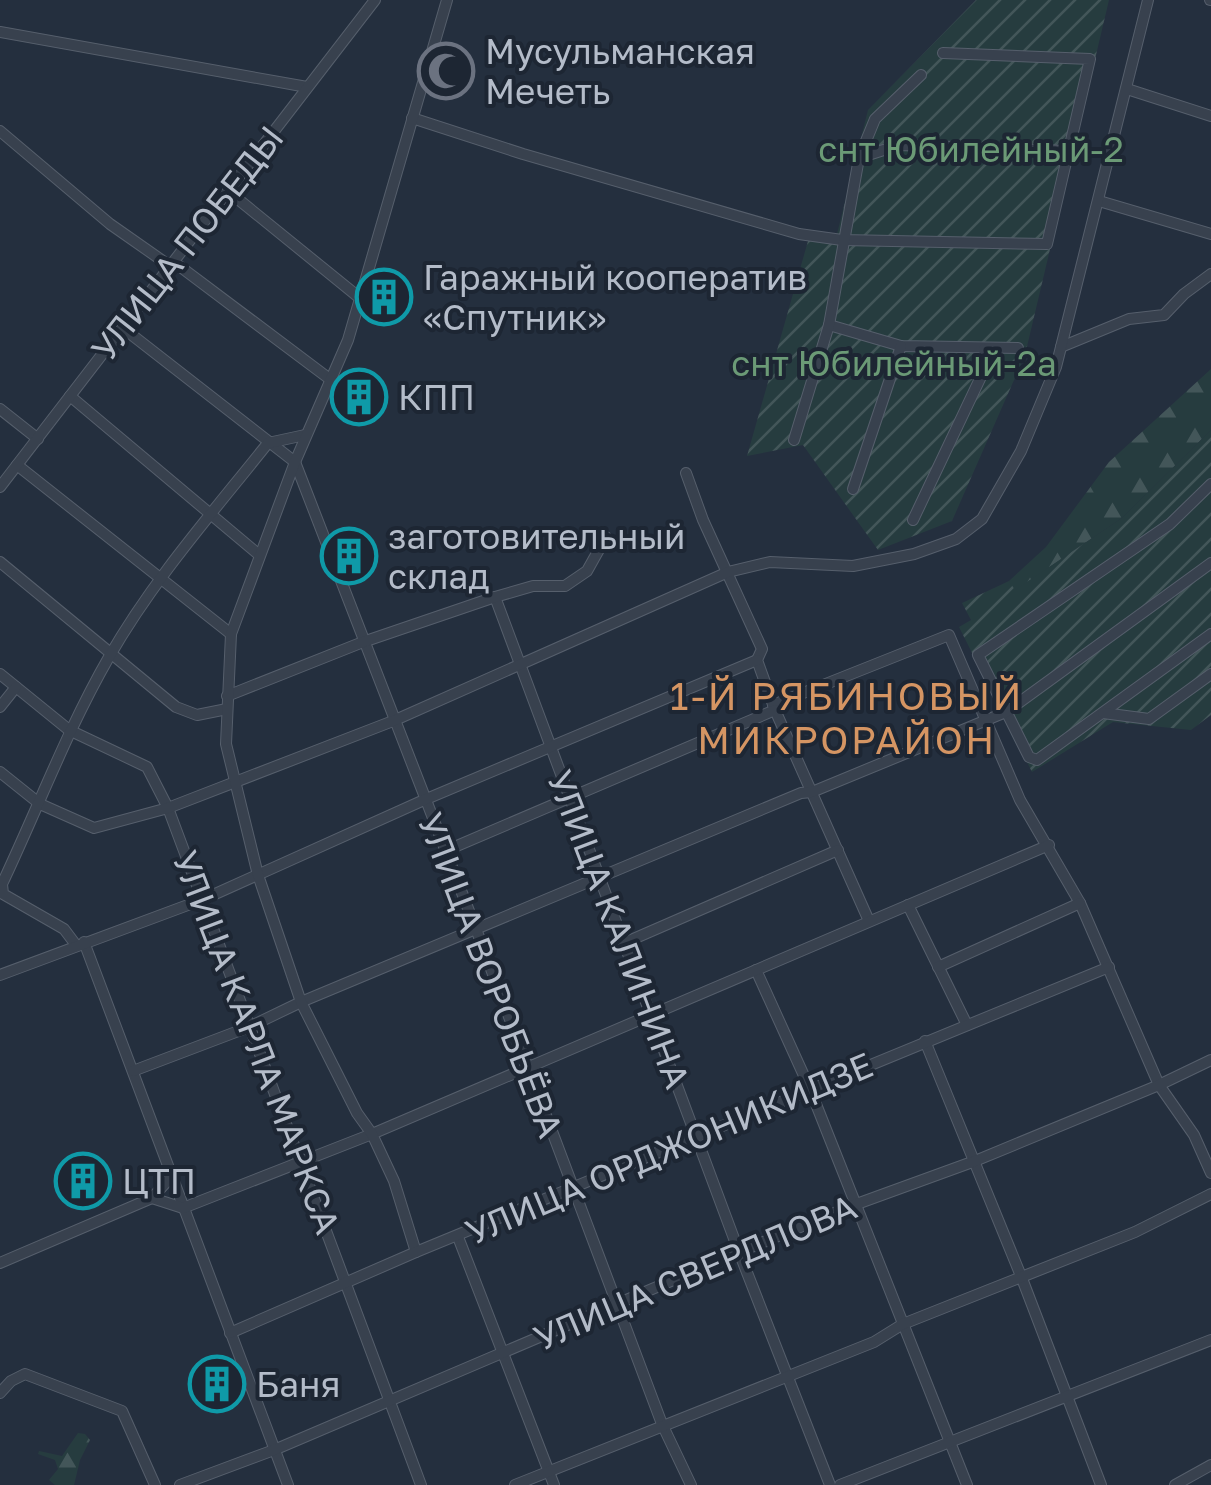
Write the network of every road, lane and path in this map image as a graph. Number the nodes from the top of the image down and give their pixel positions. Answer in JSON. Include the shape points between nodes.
{"nodes":[{"id":1,"x":375,"y":0,"type":"edge"},
{"id":2,"x":447,"y":0,"type":"edge"},
{"id":3,"x":1148,"y":0,"type":"edge"},
{"id":4,"x":0,"y":32,"type":"edge"},
{"id":5,"x":943,"y":53,"type":"dead end"},
{"id":6,"x":921,"y":74,"type":"dead end"},
{"id":7,"x":307,"y":88,"type":"junction"},
{"id":8,"x":1126,"y":89,"type":"junction"},
{"id":9,"x":1211,"y":116,"type":"edge"},
{"id":10,"x":412,"y":118,"type":"junction"},
{"id":11,"x":0,"y":132,"type":"edge"},
{"id":12,"x":1068,"y":150,"type":"junction"},
{"id":13,"x":860,"y":158,"type":"junction"},
{"id":14,"x":228,"y":191,"type":"junction"},
{"id":15,"x":1099,"y":201,"type":"junction"},
{"id":16,"x":1211,"y":234,"type":"edge"},
{"id":17,"x":842,"y":240,"type":"junction"},
{"id":18,"x":172,"y":264,"type":"junction"},
{"id":19,"x":1211,"y":274,"type":"edge"},
{"id":20,"x":361,"y":299,"type":"junction"},
{"id":21,"x":829,"y":325,"type":"junction"},
{"id":22,"x":123,"y":328,"type":"junction"},
{"id":23,"x":901,"y":346,"type":"junction"},
{"id":24,"x":1062,"y":347,"type":"junction"},
{"id":25,"x":1018,"y":348,"type":"dead end"},
{"id":26,"x":984,"y":350,"type":"junction"},
{"id":27,"x":331,"y":380,"type":"junction"},
{"id":28,"x":70,"y":396,"type":"junction"},
{"id":29,"x":0,"y":409,"type":"edge"},
{"id":30,"x":306,"y":435,"type":"junction"},
{"id":31,"x":38,"y":438,"type":"junction"},
{"id":32,"x":794,"y":440,"type":"dead end"},
{"id":33,"x":268,"y":443,"type":"junction"},
{"id":34,"x":294,"y":462,"type":"junction"},
{"id":35,"x":18,"y":465,"type":"junction"},
{"id":36,"x":686,"y":473,"type":"dead end"},
{"id":37,"x":1211,"y":484,"type":"edge"},
{"id":38,"x":0,"y":487,"type":"edge"},
{"id":39,"x":853,"y":489,"type":"dead end"},
{"id":40,"x":212,"y":514,"type":"junction"},
{"id":41,"x":913,"y":520,"type":"dead end"},
{"id":42,"x":606,"y":537,"type":"dead end"},
{"id":43,"x":258,"y":554,"type":"junction"},
{"id":44,"x":0,"y":562,"type":"edge"},
{"id":45,"x":1211,"y":563,"type":"edge"},
{"id":46,"x":728,"y":572,"type":"junction"},
{"id":47,"x":160,"y":580,"type":"junction"},
{"id":48,"x":495,"y":597,"type":"junction"},
{"id":49,"x":231,"y":634,"type":"junction"},
{"id":50,"x":1211,"y":634,"type":"edge"},
{"id":51,"x":363,"y":642,"type":"junction"},
{"id":52,"x":111,"y":654,"type":"junction"},
{"id":53,"x":757,"y":660,"type":"junction"},
{"id":54,"x":520,"y":664,"type":"junction"},
{"id":55,"x":0,"y":674,"type":"edge"},
{"id":56,"x":1211,"y":674,"type":"edge"},
{"id":57,"x":16,"y":687,"type":"junction"},
{"id":58,"x":227,"y":696,"type":"junction"},
{"id":59,"x":0,"y":708,"type":"edge"},
{"id":60,"x":774,"y":708,"type":"junction"},
{"id":61,"x":226,"y":709,"type":"junction"},
{"id":62,"x":1006,"y":712,"type":"junction"},
{"id":63,"x":1103,"y":713,"type":"junction"},
{"id":64,"x":393,"y":720,"type":"junction"},
{"id":65,"x":986,"y":721,"type":"junction"},
{"id":66,"x":69,"y":730,"type":"junction"},
{"id":67,"x":550,"y":746,"type":"junction"},
{"id":68,"x":0,"y":772,"type":"edge"},
{"id":69,"x":234,"y":781,"type":"junction"},
{"id":70,"x":812,"y":792,"type":"junction"},
{"id":71,"x":571,"y":799,"type":"junction"},
{"id":72,"x":424,"y":800,"type":"junction"},
{"id":73,"x":40,"y":804,"type":"junction"},
{"id":74,"x":168,"y":808,"type":"junction"},
{"id":75,"x":1048,"y":844,"type":"junction"},
{"id":76,"x":838,"y":850,"type":"junction"},
{"id":77,"x":445,"y":851,"type":"junction"},
{"id":78,"x":258,"y":875,"type":"junction"},
{"id":79,"x":601,"y":877,"type":"junction"},
{"id":80,"x":204,"y":899,"type":"junction"},
{"id":81,"x":1080,"y":903,"type":"junction"},
{"id":82,"x":908,"y":905,"type":"junction"},
{"id":83,"x":870,"y":921,"type":"junction"},
{"id":84,"x":476,"y":929,"type":"junction"},
{"id":85,"x":80,"y":943,"type":"junction"},
{"id":86,"x":624,"y":943,"type":"junction"},
{"id":87,"x":938,"y":967,"type":"junction"},
{"id":88,"x":1109,"y":967,"type":"junction"},
{"id":89,"x":756,"y":970,"type":"junction"},
{"id":90,"x":0,"y":975,"type":"edge"},
{"id":91,"x":301,"y":1002,"type":"junction"},
{"id":92,"x":650,"y":1013,"type":"junction"},
{"id":93,"x":967,"y":1025,"type":"junction"},
{"id":94,"x":249,"y":1027,"type":"junction"},
{"id":95,"x":925,"y":1041,"type":"junction"},
{"id":96,"x":1211,"y":1060,"type":"edge"},
{"id":97,"x":527,"y":1065,"type":"junction"},
{"id":98,"x":132,"y":1071,"type":"junction"},
{"id":99,"x":1159,"y":1085,"type":"junction"},
{"id":100,"x":810,"y":1090,"type":"junction"},
{"id":101,"x":372,"y":1134,"type":"junction"},
{"id":102,"x":697,"y":1136,"type":"junction"},
{"id":103,"x":302,"y":1160,"type":"junction"},
{"id":104,"x":974,"y":1161,"type":"junction"},
{"id":105,"x":1211,"y":1173,"type":"edge"},
{"id":106,"x":171,"y":1176,"type":"junction"},
{"id":107,"x":572,"y":1189,"type":"junction"},
{"id":108,"x":1211,"y":1194,"type":"edge"},
{"id":109,"x":152,"y":1198,"type":"junction"},
{"id":110,"x":854,"y":1204,"type":"junction"},
{"id":111,"x":183,"y":1208,"type":"junction"},
{"id":112,"x":458,"y":1237,"type":"junction"},
{"id":113,"x":416,"y":1252,"type":"junction"},
{"id":114,"x":739,"y":1252,"type":"junction"},
{"id":115,"x":0,"y":1263,"type":"edge"},
{"id":116,"x":368,"y":1276,"type":"junction"},
{"id":117,"x":1021,"y":1276,"type":"junction"},
{"id":118,"x":348,"y":1284,"type":"junction"},
{"id":119,"x":354,"y":1302,"type":"junction"},
{"id":120,"x":618,"y":1306,"type":"junction"},
{"id":121,"x":903,"y":1324,"type":"junction"},
{"id":122,"x":230,"y":1332,"type":"junction"},
{"id":123,"x":1211,"y":1340,"type":"edge"},
{"id":124,"x":500,"y":1352,"type":"junction"},
{"id":125,"x":786,"y":1375,"type":"junction"},
{"id":126,"x":0,"y":1393,"type":"edge"},
{"id":127,"x":1066,"y":1396,"type":"junction"},
{"id":128,"x":388,"y":1401,"type":"junction"},
{"id":129,"x":662,"y":1424,"type":"junction"},
{"id":130,"x":949,"y":1441,"type":"junction"},
{"id":131,"x":274,"y":1450,"type":"junction"},
{"id":132,"x":1211,"y":1465,"type":"edge"},
{"id":133,"x":549,"y":1472,"type":"junction"},
{"id":134,"x":155,"y":1485,"type":"edge"},
{"id":135,"x":180,"y":1485,"type":"edge"},
{"id":136,"x":288,"y":1485,"type":"edge"},
{"id":137,"x":421,"y":1485,"type":"edge"},
{"id":138,"x":515,"y":1485,"type":"edge"},
{"id":139,"x":554,"y":1485,"type":"edge"},
{"id":140,"x":691,"y":1485,"type":"edge"},
{"id":141,"x":830,"y":1485,"type":"edge"},
{"id":142,"x":840,"y":1485,"type":"edge"},
{"id":143,"x":967,"y":1485,"type":"edge"},
{"id":144,"x":1101,"y":1485,"type":"edge"},
{"id":145,"x":1175,"y":1485,"type":"edge"}],
"edges":[{"from":1,"to":7,"type":"street","name":"УЛИЦА ПОБЕДЫ"},
{"from":2,"to":10,"type":"street"},
{"from":3,"to":8,"type":"street"},
{"from":4,"to":7,"type":"street"},
{"from":5,"to":12,"type":"street","via":[[1090,59]]},
{"from":6,"to":13,"type":"street","via":[[875,119]]},
{"from":7,"to":14,"type":"street","name":"УЛИЦА ПОБЕДЫ"},
{"from":8,"to":9,"type":"street"},
{"from":8,"to":15,"type":"street"},
{"from":10,"to":17,"type":"street","via":[[799,234]]},
{"from":10,"to":20,"type":"street"},
{"from":11,"to":18,"type":"street","via":[[110,224]]},
{"from":12,"to":13,"type":"street","via":[[899,145]]},
{"from":12,"to":17,"type":"street","via":[[1046,244]]},
{"from":13,"to":17,"type":"street"},
{"from":14,"to":18,"type":"street","name":"УЛИЦА ПОБЕДЫ"},
{"from":14,"to":20,"type":"street"},
{"from":15,"to":16,"type":"street"},
{"from":15,"to":24,"type":"street"},
{"from":17,"to":21,"type":"street"},
{"from":18,"to":22,"type":"street","name":"УЛИЦА ПОБЕДЫ"},
{"from":18,"to":27,"type":"street"},
{"from":19,"to":24,"type":"street","via":[[1164,316],[1129,319]]},
{"from":20,"to":27,"type":"street"},
{"from":21,"to":23,"type":"street"},
{"from":21,"to":32,"type":"street"},
{"from":22,"to":28,"type":"street","name":"УЛИЦА ПОБЕДЫ"},
{"from":22,"to":33,"type":"street"},
{"from":23,"to":26,"type":"street"},
{"from":23,"to":39,"type":"street"},
{"from":24,"to":46,"type":"street","via":[[1022,451],[982,519],[956,539],[853,566],[770,562]]},
{"from":25,"to":26,"type":"street"},
{"from":26,"to":41,"type":"street","via":[[987,364]]},
{"from":27,"to":30,"type":"street"},
{"from":28,"to":31,"type":"street","name":"УЛИЦА ПОБЕДЫ"},
{"from":28,"to":40,"type":"street"},
{"from":29,"to":31,"type":"street"},
{"from":30,"to":33,"type":"street"},
{"from":30,"to":34,"type":"street"},
{"from":31,"to":35,"type":"street","name":"УЛИЦА ПОБЕДЫ"},
{"from":33,"to":34,"type":"street"},
{"from":33,"to":40,"type":"street"},
{"from":34,"to":43,"type":"street"},
{"from":34,"to":51,"type":"street","name":"УЛИЦА ВОРОБЬЁВА"},
{"from":35,"to":38,"type":"street","name":"УЛИЦА ПОБЕДЫ"},
{"from":35,"to":47,"type":"street"},
{"from":36,"to":46,"type":"street"},
{"from":37,"to":62,"type":"street","via":[[1170,524],[978,655]]},
{"from":40,"to":43,"type":"street"},
{"from":40,"to":47,"type":"street"},
{"from":42,"to":48,"type":"street","via":[[587,571],[568,585]]},
{"from":43,"to":49,"type":"street"},
{"from":44,"to":52,"type":"street"},
{"from":45,"to":62,"type":"street"},
{"from":46,"to":53,"type":"street","via":[[762,649]]},
{"from":46,"to":54,"type":"street"},
{"from":47,"to":49,"type":"street"},
{"from":47,"to":52,"type":"street"},
{"from":48,"to":51,"type":"street"},
{"from":48,"to":54,"type":"street","name":"УЛИЦА КАЛИНИНА"},
{"from":49,"to":58,"type":"street"},
{"from":50,"to":63,"type":"street"},
{"from":51,"to":58,"type":"street"},
{"from":51,"to":64,"type":"street","name":"УЛИЦА ВОРОБЬЁВА"},
{"from":52,"to":61,"type":"street","via":[[188,714]]},
{"from":52,"to":66,"type":"street"},
{"from":53,"to":60,"type":"street"},
{"from":53,"to":67,"type":"street"},
{"from":54,"to":64,"type":"street"},
{"from":54,"to":67,"type":"street","name":"УЛИЦА КАЛИНИНА"},
{"from":55,"to":57,"type":"street","name":"УЛИЦА КАРЛА МАРКСА"},
{"from":56,"to":63,"type":"street","via":[[1148,718]]},
{"from":57,"to":59,"type":"street"},
{"from":57,"to":66,"type":"street","name":"УЛИЦА КАРЛА МАРКСА"},
{"from":58,"to":61,"type":"street"},
{"from":60,"to":65,"type":"street","via":[[949,634]]},
{"from":60,"to":70,"type":"street"},
{"from":60,"to":71,"type":"street"},
{"from":61,"to":69,"type":"street"},
{"from":62,"to":63,"type":"street","via":[[1029,757],[1037,760]]},
{"from":62,"to":65,"type":"street"},
{"from":64,"to":69,"type":"street"},
{"from":64,"to":72,"type":"street","name":"УЛИЦА ВОРОБЬЁВА"},
{"from":65,"to":70,"type":"street"},
{"from":65,"to":75,"type":"street","via":[[1020,800]]},
{"from":66,"to":73,"type":"street"},
{"from":66,"to":74,"type":"street","name":"УЛИЦА КАРЛА МАРКСА","via":[[146,767]]},
{"from":67,"to":71,"type":"street","name":"УЛИЦА КАЛИНИНА"},
{"from":67,"to":72,"type":"street"},
{"from":68,"to":73,"type":"street"},
{"from":69,"to":74,"type":"street"},
{"from":69,"to":78,"type":"street"},
{"from":70,"to":76,"type":"street"},
{"from":70,"to":79,"type":"street"},
{"from":71,"to":77,"type":"street"},
{"from":71,"to":79,"type":"street","name":"УЛИЦА КАЛИНИНА"},
{"from":72,"to":77,"type":"street","name":"УЛИЦА ВОРОБЬЁВА"},
{"from":72,"to":78,"type":"street"},
{"from":73,"to":74,"type":"street","via":[[94,828]]},
{"from":73,"to":85,"type":"street","via":[[3,894]]},
{"from":74,"to":80,"type":"street","name":"УЛИЦА КАРЛА МАРКСА"},
{"from":75,"to":81,"type":"street"},
{"from":75,"to":82,"type":"street"},
{"from":76,"to":83,"type":"street"},
{"from":76,"to":86,"type":"street"},
{"from":77,"to":84,"type":"street","name":"УЛИЦА ВОРОБЬЁВА"},
{"from":78,"to":80,"type":"street"},
{"from":78,"to":91,"type":"street"},
{"from":79,"to":84,"type":"street"},
{"from":79,"to":86,"type":"street","name":"УЛИЦА КАЛИНИНА"},
{"from":80,"to":85,"type":"street"},
{"from":80,"to":94,"type":"street","name":"УЛИЦА КАРЛА МАРКСА"},
{"from":81,"to":87,"type":"street"},
{"from":81,"to":88,"type":"street"},
{"from":82,"to":83,"type":"street"},
{"from":82,"to":87,"type":"street"},
{"from":83,"to":89,"type":"street"},
{"from":84,"to":91,"type":"street"},
{"from":84,"to":97,"type":"street","name":"УЛИЦА ВОРОБЬЁВА"},
{"from":85,"to":90,"type":"street"},
{"from":85,"to":98,"type":"street"},
{"from":86,"to":92,"type":"street","name":"УЛИЦА КАЛИНИНА"},
{"from":87,"to":93,"type":"street"},
{"from":88,"to":93,"type":"street","name":"УЛИЦА ОРДЖОНИКИДЗЕ"},
{"from":88,"to":99,"type":"street"},
{"from":89,"to":92,"type":"street"},
{"from":89,"to":100,"type":"street"},
{"from":91,"to":94,"type":"street"},
{"from":91,"to":101,"type":"street"},
{"from":92,"to":97,"type":"street"},
{"from":92,"to":102,"type":"street","name":"УЛИЦА КАЛИНИНА"},
{"from":93,"to":95,"type":"street","name":"УЛИЦА ОРДЖОНИКИДЗЕ"},
{"from":94,"to":98,"type":"street"},
{"from":94,"to":103,"type":"street","name":"УЛИЦА КАРЛА МАРКСА"},
{"from":95,"to":100,"type":"street","name":"УЛИЦА ОРДЖОНИКИДЗЕ"},
{"from":95,"to":104,"type":"street"},
{"from":96,"to":99,"type":"street","name":"УЛИЦА СВЕРДЛОВА"},
{"from":97,"to":101,"type":"street"},
{"from":97,"to":107,"type":"street","name":"УЛИЦА ВОРОБЬЁВА"},
{"from":98,"to":106,"type":"street"},
{"from":99,"to":104,"type":"street","name":"УЛИЦА СВЕРДЛОВА"},
{"from":99,"to":105,"type":"street"},
{"from":100,"to":102,"type":"street","name":"УЛИЦА ОРДЖОНИКИДЗЕ"},
{"from":100,"to":110,"type":"street"},
{"from":101,"to":103,"type":"street"},
{"from":101,"to":113,"type":"street"},
{"from":102,"to":107,"type":"street","name":"УЛИЦА ОРДЖОНИКИДЗЕ"},
{"from":102,"to":114,"type":"street","name":"УЛИЦА КАЛИНИНА"},
{"from":103,"to":111,"type":"street"},
{"from":103,"to":118,"type":"street","name":"УЛИЦА КАРЛА МАРКСА"},
{"from":104,"to":110,"type":"street","name":"УЛИЦА СВЕРДЛОВА"},
{"from":104,"to":117,"type":"street"},
{"from":106,"to":109,"type":"street"},
{"from":106,"to":111,"type":"street"},
{"from":107,"to":112,"type":"street","name":"УЛИЦА ОРДЖОНИКИДЗЕ"},
{"from":107,"to":120,"type":"street","name":"УЛИЦА ВОРОБЬЁВА"},
{"from":108,"to":117,"type":"street"},
{"from":109,"to":111,"type":"street"},
{"from":109,"to":115,"type":"street"},
{"from":110,"to":114,"type":"street","name":"УЛИЦА СВЕРДЛОВА"},
{"from":110,"to":121,"type":"street"},
{"from":111,"to":122,"type":"street"},
{"from":112,"to":113,"type":"street","name":"УЛИЦА ОРДЖОНИКИДЗЕ"},
{"from":112,"to":124,"type":"street"},
{"from":113,"to":116,"type":"street","name":"УЛИЦА ОРДЖОНИКИДЗЕ"},
{"from":114,"to":120,"type":"street","name":"УЛИЦА СВЕРДЛОВА"},
{"from":114,"to":125,"type":"street","name":"УЛИЦА КАЛИНИНА"},
{"from":116,"to":118,"type":"street","name":"УЛИЦА ОРДЖОНИКИДЗЕ"},
{"from":116,"to":119,"type":"street"},
{"from":117,"to":121,"type":"street"},
{"from":117,"to":127,"type":"street"},
{"from":118,"to":119,"type":"street","name":"УЛИЦА КАРЛА МАРКСА"},
{"from":118,"to":122,"type":"street","name":"УЛИЦА ОРДЖОНИКИДЗЕ"},
{"from":119,"to":128,"type":"street","name":"УЛИЦА КАРЛА МАРКСА"},
{"from":120,"to":124,"type":"street","name":"УЛИЦА СВЕРДЛОВА"},
{"from":120,"to":129,"type":"street","name":"УЛИЦА ВОРОБЬЁВА"},
{"from":121,"to":125,"type":"street"},
{"from":121,"to":130,"type":"street"},
{"from":122,"to":131,"type":"street"},
{"from":123,"to":127,"type":"street"},
{"from":124,"to":128,"type":"street","name":"УЛИЦА СВЕРДЛОВА"},
{"from":124,"to":133,"type":"street"},
{"from":125,"to":129,"type":"street"},
{"from":125,"to":141,"type":"street","name":"УЛИЦА КАЛИНИНА"},
{"from":126,"to":134,"type":"street","via":[[25,1374],[122,1411]]},
{"from":127,"to":130,"type":"street"},
{"from":127,"to":144,"type":"street"},
{"from":128,"to":131,"type":"street","name":"УЛИЦА СВЕРДЛОВА"},
{"from":128,"to":137,"type":"street","name":"УЛИЦА КАРЛА МАРКСА"},
{"from":129,"to":133,"type":"street"},
{"from":129,"to":140,"type":"street","name":"УЛИЦА ВОРОБЬЁВА"},
{"from":130,"to":142,"type":"street"},
{"from":130,"to":143,"type":"street"},
{"from":131,"to":135,"type":"street","name":"УЛИЦА СВЕРДЛОВА"},
{"from":131,"to":136,"type":"street"},
{"from":132,"to":145,"type":"street"},
{"from":133,"to":138,"type":"street"},
{"from":133,"to":139,"type":"street"}]}
